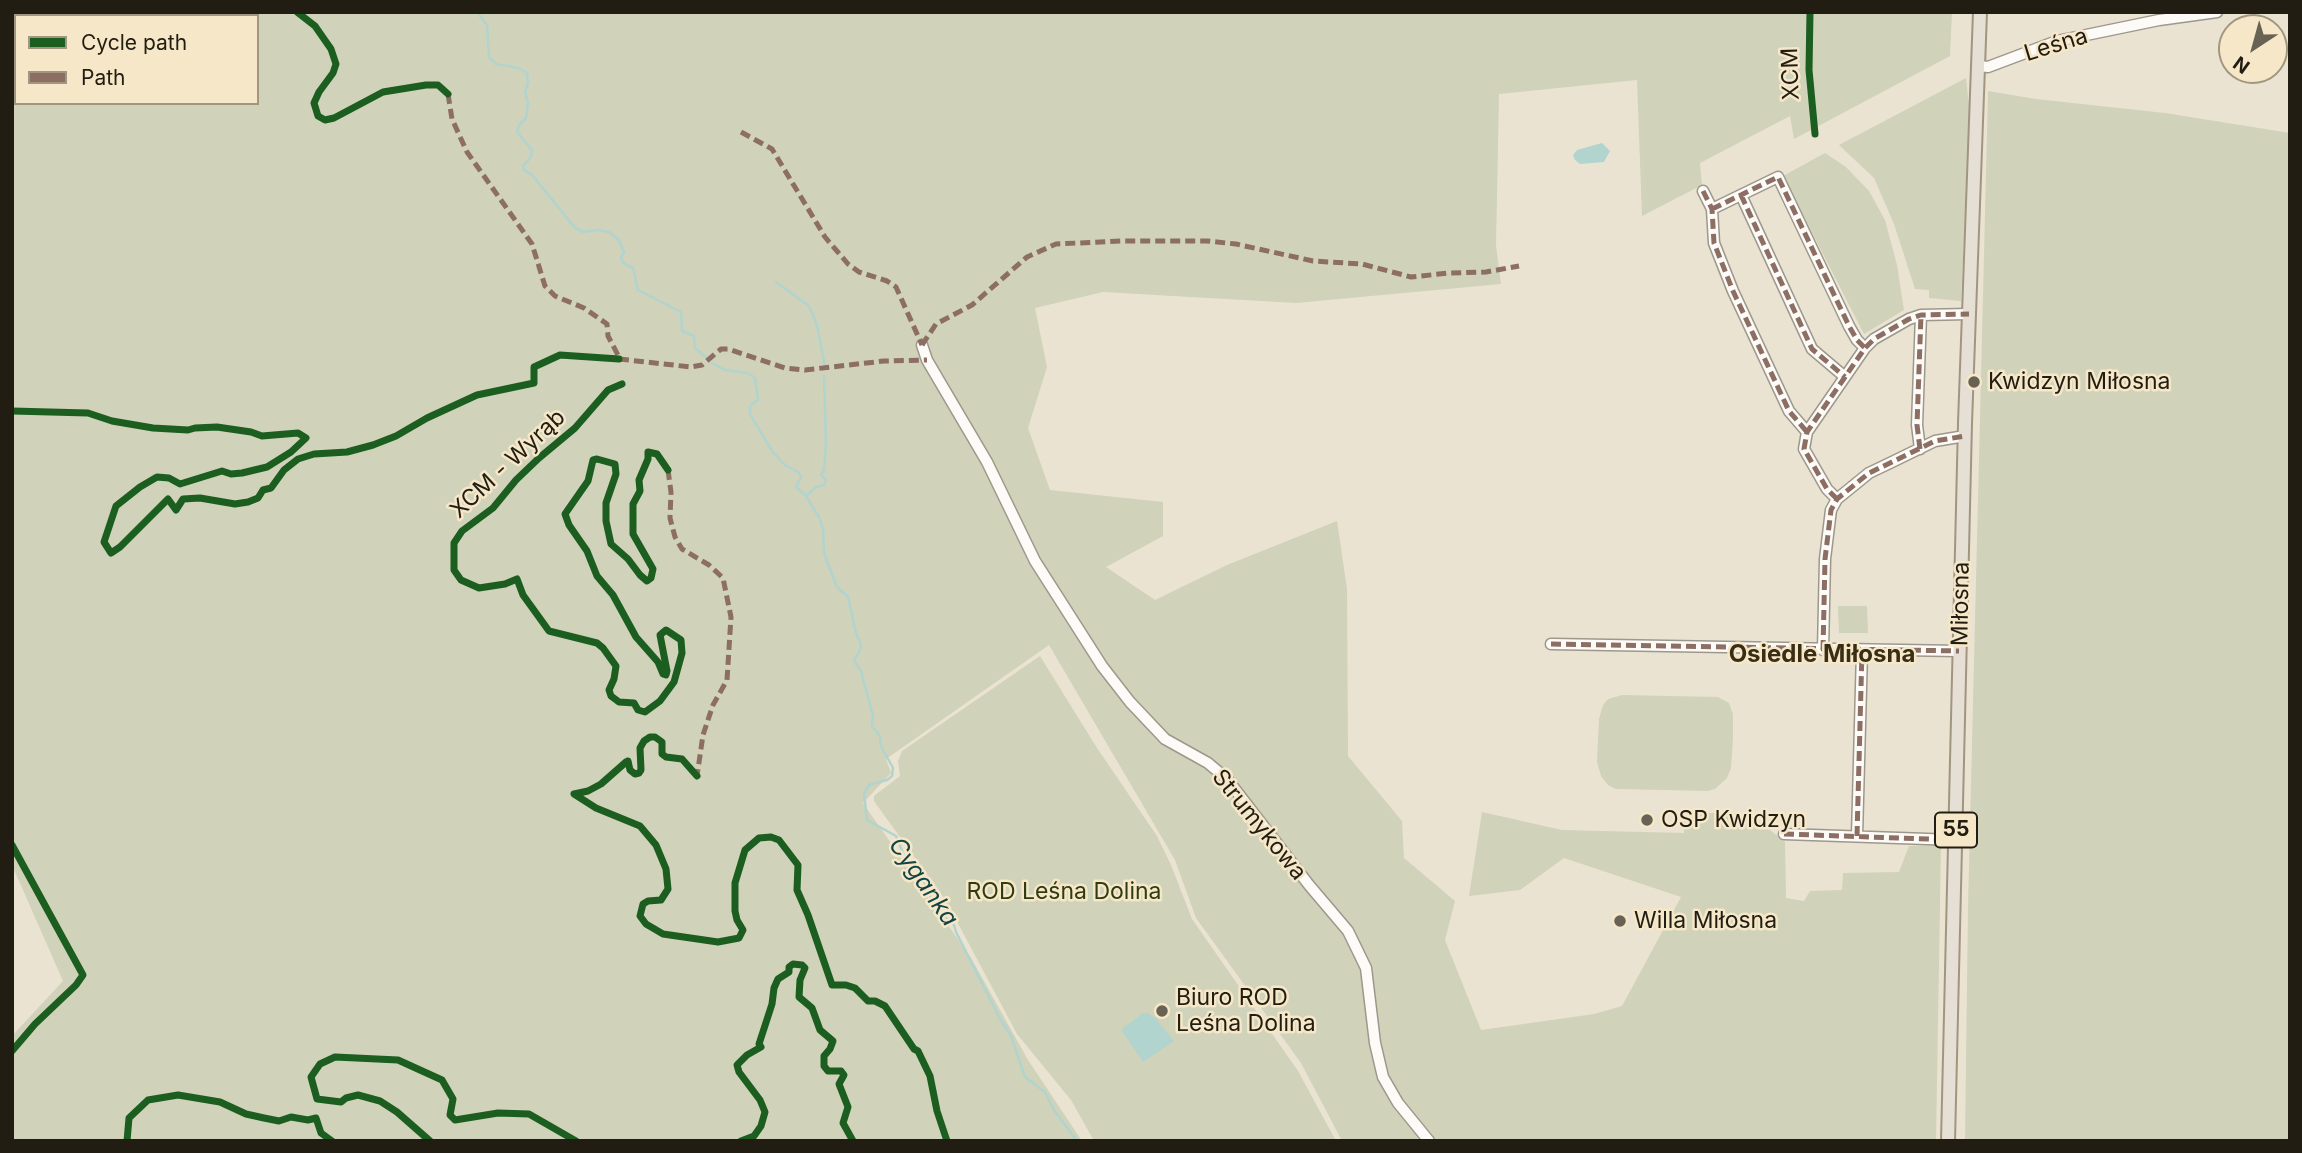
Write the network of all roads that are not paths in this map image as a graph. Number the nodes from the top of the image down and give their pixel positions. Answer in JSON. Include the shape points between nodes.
{"nodes":[{"id":1,"x":1980,"y":12,"type":"edge"},
{"id":2,"x":2217,"y":12,"type":"edge"},
{"id":3,"x":1979,"y":66,"type":"junction"},
{"id":4,"x":1703,"y":191,"type":"dead end"},
{"id":5,"x":1741,"y":195,"type":"junction"},
{"id":6,"x":1712,"y":209,"type":"junction"},
{"id":7,"x":1921,"y":314,"type":"junction"},
{"id":8,"x":1969,"y":314,"type":"junction"},
{"id":9,"x":922,"y":345,"type":"dead end"},
{"id":10,"x":1865,"y":348,"type":"junction"},
{"id":11,"x":1845,"y":377,"type":"junction"},
{"id":12,"x":1807,"y":432,"type":"junction"},
{"id":13,"x":1965,"y":436,"type":"junction"},
{"id":14,"x":1920,"y":449,"type":"junction"},
{"id":15,"x":1837,"y":499,"type":"junction"},
{"id":16,"x":1551,"y":644,"type":"dead end"},
{"id":17,"x":1823,"y":650,"type":"junction"},
{"id":18,"x":1862,"y":650,"type":"junction"},
{"id":19,"x":1959,"y":651,"type":"junction"},
{"id":20,"x":1784,"y":834,"type":"dead end"},
{"id":21,"x":1857,"y":836,"type":"junction"},
{"id":22,"x":1956,"y":840,"type":"junction"},
{"id":23,"x":1429,"y":1141,"type":"edge"},
{"id":24,"x":1948,"y":1141,"type":"edge"}],
"edges":[{"from":1,"to":3,"type":"main road","number":"55"},
{"from":2,"to":3,"type":"street","name":"Leśna","via":[[2057,41],[1988,67]]},
{"from":3,"to":8,"type":"main road","name":"Miłosna","number":"55"},
{"from":4,"to":6,"type":"street"},
{"from":5,"to":6,"type":"street"},
{"from":5,"to":10,"type":"street","via":[[1778,177],[1849,326]]},
{"from":5,"to":11,"type":"street","via":[[1812,349]]},
{"from":6,"to":12,"type":"street","via":[[1714,243],[1733,291],[1789,411]]},
{"from":7,"to":8,"type":"street"},
{"from":7,"to":10,"type":"street"},
{"from":7,"to":14,"type":"street"},
{"from":8,"to":13,"type":"main road","name":"Miłosna","number":"55"},
{"from":9,"to":23,"type":"street","name":"Strumykowa","via":[[988,462],[1035,561],[1102,666],[1165,739],[1227,779],[1348,931],[1366,968],[1383,1077]]},
{"from":10,"to":11,"type":"street"},
{"from":11,"to":12,"type":"street"},
{"from":12,"to":15,"type":"street","via":[[1804,449]]},
{"from":13,"to":14,"type":"street"},
{"from":13,"to":19,"type":"main road","name":"Miłosna","number":"55"},
{"from":14,"to":15,"type":"street","via":[[1869,473]]},
{"from":15,"to":17,"type":"street","via":[[1831,510],[1825,559]]},
{"from":16,"to":17,"type":"street"},
{"from":17,"to":18,"type":"street"},
{"from":18,"to":19,"type":"street"},
{"from":18,"to":21,"type":"street"},
{"from":19,"to":22,"type":"main road","name":"Miłosna","number":"55"},
{"from":20,"to":21,"type":"street"},
{"from":21,"to":22,"type":"street"},
{"from":22,"to":24,"type":"main road","name":"Miłosna","number":"55"}]}
